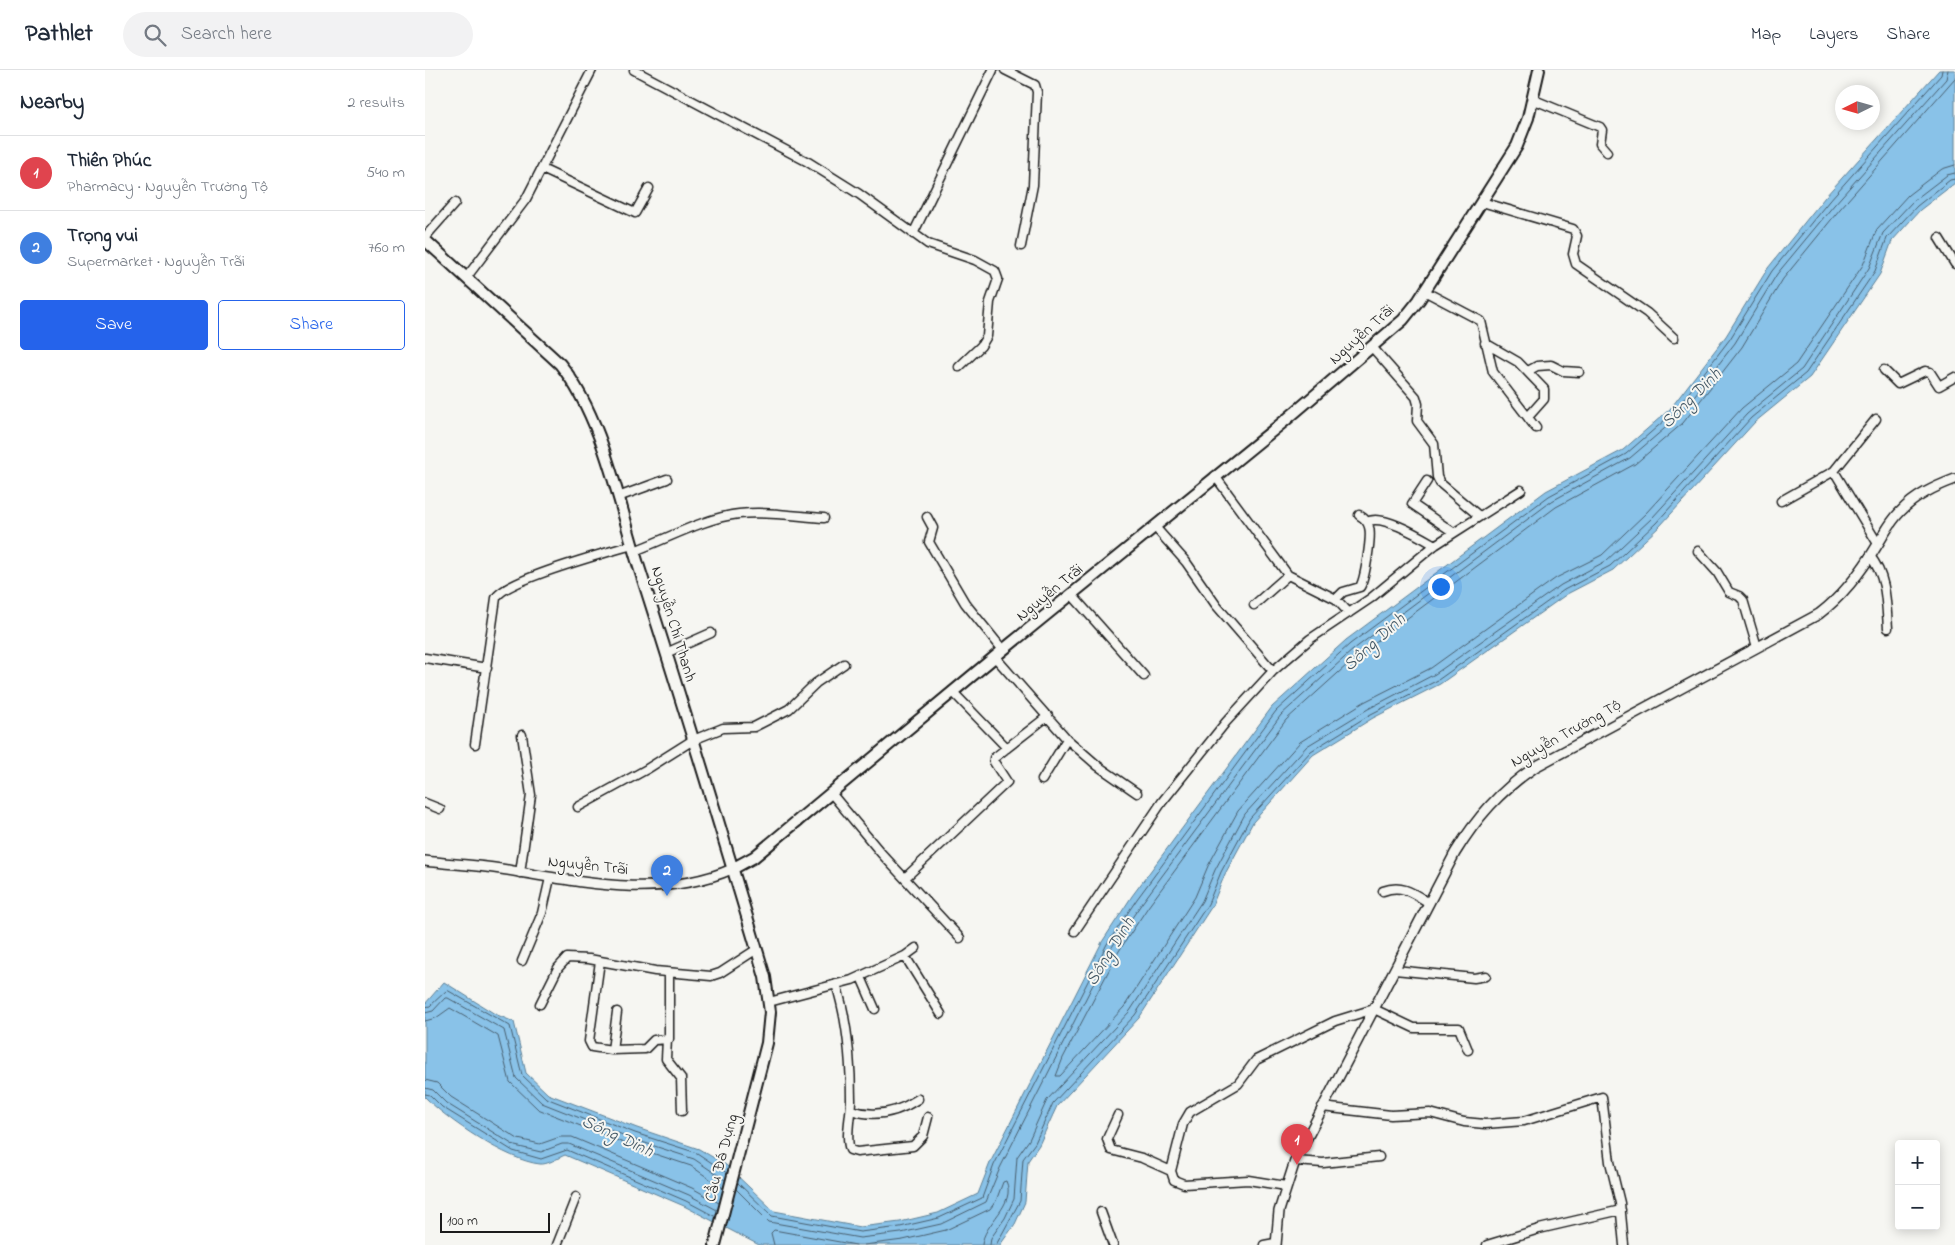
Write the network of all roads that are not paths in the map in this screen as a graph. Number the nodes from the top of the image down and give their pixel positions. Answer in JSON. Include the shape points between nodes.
{"nodes":[{"id":1,"x":592,"y":70,"type":"edge"},
{"id":2,"x":634,"y":70,"type":"edge"},
{"id":3,"x":993,"y":70,"type":"edge"},
{"id":4,"x":1005,"y":70,"type":"edge"},
{"id":5,"x":1539,"y":70,"type":"edge"},
{"id":6,"x":1021,"y":74,"type":"edge"},
{"id":7,"x":1532,"y":99,"type":"junction"},
{"id":8,"x":1607,"y":152,"type":"dead end"},
{"id":9,"x":542,"y":169,"type":"junction"},
{"id":10,"x":649,"y":188,"type":"dead end"},
{"id":11,"x":1482,"y":202,"type":"junction"},
{"id":12,"x":455,"y":203,"type":"dead end"},
{"id":13,"x":913,"y":234,"type":"junction"},
{"id":14,"x":425,"y":238,"type":"edge"},
{"id":15,"x":1939,"y":238,"type":"dead end"},
{"id":16,"x":1021,"y":246,"type":"dead end"},
{"id":17,"x":1955,"y":264,"type":"edge"},
{"id":18,"x":466,"y":278,"type":"junction"},
{"id":19,"x":1424,"y":291,"type":"junction"},
{"id":20,"x":1674,"y":338,"type":"dead end"},
{"id":21,"x":1485,"y":343,"type":"junction"},
{"id":22,"x":1372,"y":347,"type":"junction"},
{"id":23,"x":959,"y":368,"type":"dead end"},
{"id":24,"x":1884,"y":370,"type":"dead end"},
{"id":25,"x":1528,"y":371,"type":"junction"},
{"id":26,"x":1579,"y":372,"type":"dead end"},
{"id":27,"x":1955,"y":377,"type":"edge"},
{"id":28,"x":1528,"y":417,"type":"junction"},
{"id":29,"x":1876,"y":419,"type":"dead end"},
{"id":30,"x":1536,"y":428,"type":"dead end"},
{"id":31,"x":1834,"y":471,"type":"junction"},
{"id":32,"x":1215,"y":476,"type":"junction"},
{"id":33,"x":667,"y":479,"type":"dead end"},
{"id":34,"x":1955,"y":479,"type":"edge"},
{"id":35,"x":1427,"y":481,"type":"dead end"},
{"id":36,"x":1521,"y":490,"type":"dead end"},
{"id":37,"x":618,"y":497,"type":"junction"},
{"id":38,"x":1781,"y":501,"type":"dead end"},
{"id":39,"x":1359,"y":515,"type":"dead end"},
{"id":40,"x":1479,"y":516,"type":"junction"},
{"id":41,"x":927,"y":517,"type":"dead end"},
{"id":42,"x":824,"y":518,"type":"dead end"},
{"id":43,"x":1367,"y":522,"type":"junction"},
{"id":44,"x":1155,"y":527,"type":"junction"},
{"id":45,"x":1453,"y":532,"type":"junction"},
{"id":46,"x":1878,"y":544,"type":"junction"},
{"id":47,"x":1435,"y":545,"type":"junction"},
{"id":48,"x":633,"y":548,"type":"junction"},
{"id":49,"x":1698,"y":551,"type":"dead end"},
{"id":50,"x":1870,"y":556,"type":"junction"},
{"id":51,"x":1287,"y":575,"type":"junction"},
{"id":52,"x":1072,"y":595,"type":"junction"},
{"id":53,"x":1336,"y":599,"type":"junction"},
{"id":54,"x":1255,"y":605,"type":"dead end"},
{"id":55,"x":1349,"y":613,"type":"junction"},
{"id":56,"x":1889,"y":628,"type":"dead end"},
{"id":57,"x":711,"y":634,"type":"dead end"},
{"id":58,"x":1757,"y":647,"type":"junction"},
{"id":59,"x":666,"y":653,"type":"junction"},
{"id":60,"x":999,"y":653,"type":"junction"},
{"id":61,"x":425,"y":658,"type":"edge"},
{"id":62,"x":844,"y":664,"type":"dead end"},
{"id":63,"x":487,"y":668,"type":"junction"},
{"id":64,"x":1273,"y":671,"type":"junction"},
{"id":65,"x":1144,"y":676,"type":"dead end"},
{"id":66,"x":953,"y":692,"type":"junction"},
{"id":67,"x":1047,"y":716,"type":"junction"},
{"id":68,"x":523,"y":735,"type":"dead end"},
{"id":69,"x":1067,"y":739,"type":"junction"},
{"id":70,"x":693,"y":740,"type":"junction"},
{"id":71,"x":475,"y":744,"type":"dead end"},
{"id":72,"x":1007,"y":748,"type":"junction"},
{"id":73,"x":1042,"y":780,"type":"dead end"},
{"id":74,"x":831,"y":793,"type":"junction"},
{"id":75,"x":1137,"y":794,"type":"dead end"},
{"id":76,"x":425,"y":803,"type":"edge"},
{"id":77,"x":578,"y":807,"type":"dead end"},
{"id":78,"x":440,"y":809,"type":"dead end"},
{"id":79,"x":425,"y":861,"type":"edge"},
{"id":80,"x":732,"y":869,"type":"junction"},
{"id":81,"x":521,"y":873,"type":"junction"},
{"id":82,"x":551,"y":878,"type":"junction"},
{"id":83,"x":905,"y":878,"type":"junction"},
{"id":84,"x":1383,"y":890,"type":"dead end"},
{"id":85,"x":1429,"y":903,"type":"junction"},
{"id":86,"x":1075,"y":931,"type":"dead end"},
{"id":87,"x":960,"y":938,"type":"dead end"},
{"id":88,"x":916,"y":948,"type":"dead end"},
{"id":89,"x":757,"y":949,"type":"junction"},
{"id":90,"x":905,"y":956,"type":"junction"},
{"id":91,"x":522,"y":961,"type":"dead end"},
{"id":92,"x":600,"y":961,"type":"junction"},
{"id":93,"x":1395,"y":970,"type":"junction"},
{"id":94,"x":669,"y":972,"type":"junction"},
{"id":95,"x":1486,"y":976,"type":"dead end"},
{"id":96,"x":861,"y":977,"type":"junction"},
{"id":97,"x":836,"y":984,"type":"junction"},
{"id":98,"x":769,"y":1002,"type":"junction"},
{"id":99,"x":539,"y":1004,"type":"dead end"},
{"id":100,"x":1374,"y":1009,"type":"junction"},
{"id":101,"x":875,"y":1010,"type":"dead end"},
{"id":102,"x":617,"y":1012,"type":"dead end"},
{"id":103,"x":941,"y":1014,"type":"dead end"},
{"id":104,"x":667,"y":1039,"type":"junction"},
{"id":105,"x":612,"y":1050,"type":"junction"},
{"id":106,"x":1468,"y":1050,"type":"dead end"},
{"id":107,"x":758,"y":1078,"type":"joint"},
{"id":108,"x":918,"y":1099,"type":"dead end"},
{"id":109,"x":1322,"y":1107,"type":"junction"},
{"id":110,"x":851,"y":1110,"type":"junction"},
{"id":111,"x":682,"y":1111,"type":"dead end"},
{"id":112,"x":1117,"y":1115,"type":"dead end"},
{"id":113,"x":928,"y":1117,"type":"dead end"},
{"id":114,"x":1379,"y":1157,"type":"dead end"},
{"id":115,"x":1295,"y":1161,"type":"junction"},
{"id":116,"x":1171,"y":1171,"type":"junction"},
{"id":117,"x":1285,"y":1186,"type":"junction"},
{"id":118,"x":576,"y":1197,"type":"dead end"},
{"id":119,"x":1621,"y":1210,"type":"junction"},
{"id":120,"x":1101,"y":1212,"type":"dead end"},
{"id":121,"x":1276,"y":1244,"type":"edge"},
{"id":122,"x":557,"y":1245,"type":"edge"},
{"id":123,"x":715,"y":1245,"type":"edge"},
{"id":124,"x":1113,"y":1245,"type":"edge"},
{"id":125,"x":1264,"y":1245,"type":"edge"},
{"id":126,"x":1487,"y":1245,"type":"edge"},
{"id":127,"x":1624,"y":1245,"type":"edge"}],
"edges":[{"from":1,"to":9,"type":"street"},
{"from":2,"to":13,"type":"street","via":[[808,162]]},
{"from":3,"to":13,"type":"street"},
{"from":4,"to":6,"type":"street"},
{"from":5,"to":7,"type":"main road","name":"Nguyễn Trãi"},
{"from":6,"to":16,"type":"street","via":[[1035,85],[1037,92],[1033,185]]},
{"from":7,"to":8,"type":"street","via":[[1600,127],[1600,144]]},
{"from":7,"to":11,"type":"main road","name":"Nguyễn Trãi","via":[[1517,146]]},
{"from":9,"to":10,"type":"street","via":[[635,213]]},
{"from":9,"to":18,"type":"street","via":[[515,215]]},
{"from":11,"to":19,"type":"main road","name":"Nguyễn Trãi"},
{"from":11,"to":20,"type":"street","via":[[1573,229],[1577,236],[1573,254],[1576,264],[1647,313]]},
{"from":12,"to":14,"type":"street"},
{"from":13,"to":23,"type":"street","via":[[936,248],[985,264],[997,274],[987,336]]},
{"from":14,"to":18,"type":"main road","name":"Nguyễn Chí Thanh"},
{"from":15,"to":17,"type":"street"},
{"from":18,"to":37,"type":"main road","name":"Nguyễn Chí Thanh","via":[[539,343],[568,374],[590,414]]},
{"from":19,"to":21,"type":"street","via":[[1477,318],[1484,327]]},
{"from":19,"to":22,"type":"main road","name":"Nguyễn Trãi","via":[[1403,320]]},
{"from":21,"to":25,"type":"street"},
{"from":21,"to":28,"type":"street","via":[[1493,372]]},
{"from":22,"to":32,"type":"main road","name":"Nguyễn Trãi"},
{"from":22,"to":40,"type":"street","via":[[1416,397],[1417,421],[1434,444],[1440,483]]},
{"from":24,"to":27,"type":"street","via":[[1898,384],[1926,371],[1939,386]]},
{"from":25,"to":26,"type":"street","via":[[1537,366],[1551,365],[1563,371]]},
{"from":25,"to":28,"type":"street","via":[[1545,393],[1544,399]]},
{"from":28,"to":30,"type":"street"},
{"from":29,"to":31,"type":"street"},
{"from":31,"to":38,"type":"street"},
{"from":31,"to":46,"type":"street"},
{"from":32,"to":44,"type":"main road","name":"Nguyễn Trãi"},
{"from":32,"to":51,"type":"street"},
{"from":33,"to":37,"type":"street"},
{"from":34,"to":46,"type":"street","name":"Nguyễn Trường Tộ","via":[[1923,493],[1908,504]]},
{"from":35,"to":45,"type":"street","via":[[1412,504]]},
{"from":36,"to":40,"type":"street"},
{"from":37,"to":48,"type":"main road","name":"Nguyễn Chí Thanh"},
{"from":39,"to":43,"type":"street"},
{"from":40,"to":45,"type":"street"},
{"from":41,"to":60,"type":"street","via":[[933,528],[929,542]]},
{"from":42,"to":48,"type":"street","via":[[738,514]]},
{"from":43,"to":47,"type":"street","via":[[1376,519],[1399,526]]},
{"from":43,"to":53,"type":"street","via":[[1370,537],[1363,582]]},
{"from":44,"to":52,"type":"main road","name":"Nguyễn Trãi"},
{"from":44,"to":64,"type":"street"},
{"from":45,"to":47,"type":"street"},
{"from":46,"to":50,"type":"street","name":"Nguyễn Trường Tộ"},
{"from":47,"to":55,"type":"street"},
{"from":48,"to":59,"type":"main road","name":"Nguyễn Chí Thanh"},
{"from":48,"to":63,"type":"street","via":[[548,571],[502,590],[496,598]]},
{"from":49,"to":58,"type":"street","via":[[1711,564],[1729,592],[1743,600]]},
{"from":50,"to":56,"type":"street","via":[[1879,566],[1884,583]]},
{"from":50,"to":58,"type":"street","name":"Nguyễn Trường Tộ","via":[[1846,590],[1827,607]]},
{"from":51,"to":53,"type":"street"},
{"from":51,"to":54,"type":"street"},
{"from":52,"to":60,"type":"main road","name":"Nguyễn Trãi"},
{"from":52,"to":65,"type":"street"},
{"from":53,"to":55,"type":"street"},
{"from":55,"to":64,"type":"street","via":[[1310,638]]},
{"from":57,"to":59,"type":"street"},
{"from":58,"to":85,"type":"street","name":"Nguyễn Trường Tộ","via":[[1515,780],[1467,834]]},
{"from":59,"to":70,"type":"main road","name":"Nguyễn Chí Thanh"},
{"from":60,"to":66,"type":"main road","name":"Nguyễn Trãi"},
{"from":60,"to":67,"type":"street"},
{"from":61,"to":63,"type":"street"},
{"from":62,"to":70,"type":"street","via":[[816,683],[789,709],[754,728],[723,728]]},
{"from":63,"to":71,"type":"street"},
{"from":64,"to":86,"type":"street","via":[[1226,722],[1163,802]]},
{"from":66,"to":72,"type":"street"},
{"from":66,"to":74,"type":"main road","name":"Nguyễn Trãi"},
{"from":67,"to":69,"type":"street"},
{"from":67,"to":72,"type":"street"},
{"from":68,"to":81,"type":"street","via":[[531,795]]},
{"from":69,"to":73,"type":"street"},
{"from":69,"to":75,"type":"street"},
{"from":70,"to":77,"type":"street"},
{"from":70,"to":80,"type":"main road","name":"Nguyễn Chí Thanh"},
{"from":72,"to":83,"type":"street","via":[[994,758],[994,762],[1007,782]]},
{"from":74,"to":80,"type":"main road","name":"Nguyễn Trãi","via":[[754,857]]},
{"from":74,"to":83,"type":"street"},
{"from":76,"to":78,"type":"street"},
{"from":79,"to":81,"type":"street","name":"Nguyễn Trãi"},
{"from":80,"to":82,"type":"street","name":"Nguyễn Trãi","via":[[702,881],[673,886],[618,885]]},
{"from":80,"to":89,"type":"main road","name":"Nguyễn Chí Thanh"},
{"from":81,"to":82,"type":"street","name":"Nguyễn Trãi"},
{"from":82,"to":91,"type":"street","via":[[542,914]]},
{"from":83,"to":87,"type":"street"},
{"from":84,"to":85,"type":"street","via":[[1409,890]]},
{"from":85,"to":93,"type":"street","name":"Nguyễn Trường Tộ"},
{"from":88,"to":90,"type":"street"},
{"from":89,"to":94,"type":"street","via":[[716,975]]},
{"from":89,"to":98,"type":"main road","name":"Nguyễn Chí Thanh"},
{"from":90,"to":96,"type":"street"},
{"from":90,"to":103,"type":"street"},
{"from":92,"to":94,"type":"street"},
{"from":92,"to":99,"type":"street","via":[[565,959]]},
{"from":92,"to":105,"type":"street","via":[[589,1045]]},
{"from":93,"to":95,"type":"street","via":[[1474,978]]},
{"from":93,"to":100,"type":"street","name":"Nguyễn Trường Tộ"},
{"from":94,"to":104,"type":"street","via":[[671,1035]]},
{"from":96,"to":97,"type":"street"},
{"from":96,"to":101,"type":"street"},
{"from":97,"to":98,"type":"street"},
{"from":97,"to":110,"type":"street","via":[[847,1023]]},
{"from":98,"to":107,"type":"main road","name":"Nguyễn Chí Thanh","via":[[769,1030]]},
{"from":100,"to":106,"type":"street","via":[[1415,1028],[1459,1028]]},
{"from":100,"to":109,"type":"street","name":"Nguyễn Trường Tộ"},
{"from":100,"to":116,"type":"street","via":[[1335,1021],[1256,1060],[1238,1084],[1195,1108],[1184,1120]]},
{"from":102,"to":105,"type":"street"},
{"from":104,"to":105,"type":"street","via":[[654,1040],[645,1049]]},
{"from":104,"to":111,"type":"street","via":[[666,1059],[681,1078]]},
{"from":107,"to":123,"type":"main road","name":"Cầu Đá Dựng"},
{"from":108,"to":110,"type":"street","via":[[904,1108],[876,1114]]},
{"from":109,"to":115,"type":"street","name":"Nguyễn Trường Tộ"},
{"from":109,"to":119,"type":"street","via":[[1391,1115],[1430,1113],[1485,1124],[1524,1121],[1602,1096],[1610,1162]]},
{"from":110,"to":113,"type":"street","via":[[848,1145],[854,1152],[913,1146],[923,1136]]},
{"from":112,"to":116,"type":"street","via":[[1107,1139],[1111,1150]]},
{"from":114,"to":115,"type":"street","via":[[1323,1163]]},
{"from":115,"to":117,"type":"street","name":"Nguyễn Trường Tộ"},
{"from":116,"to":117,"type":"street","via":[[1174,1180],[1184,1184],[1248,1180]]},
{"from":117,"to":121,"type":"street","name":"Nguyễn Trường Tộ"},
{"from":118,"to":122,"type":"street"},
{"from":119,"to":126,"type":"street"},
{"from":119,"to":127,"type":"street"},
{"from":120,"to":124,"type":"street"},
{"from":121,"to":125,"type":"street"}]}
